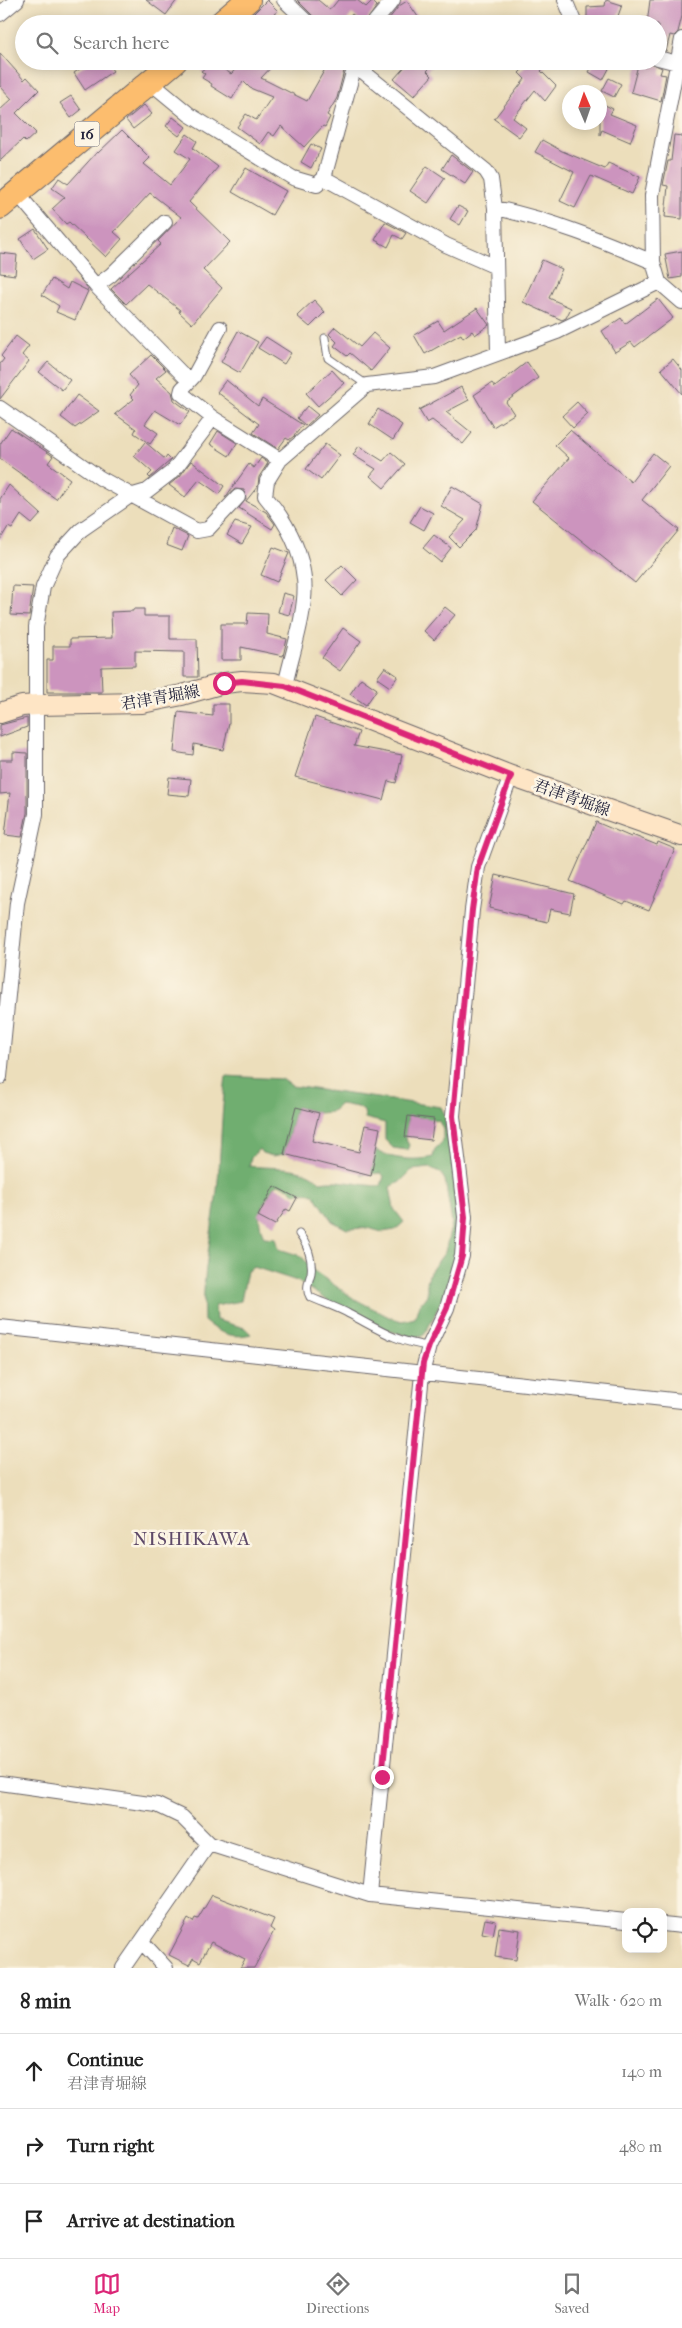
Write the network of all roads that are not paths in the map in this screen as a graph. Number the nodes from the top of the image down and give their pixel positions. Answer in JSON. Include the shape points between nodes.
{"nodes":[{"id":1,"x":17,"y":0,"type":"edge"},
{"id":2,"x":248,"y":0,"type":"edge"},
{"id":3,"x":284,"y":0,"type":"edge"},
{"id":4,"x":393,"y":0,"type":"edge"},
{"id":5,"x":565,"y":0,"type":"edge"},
{"id":6,"x":0,"y":14,"type":"edge"},
{"id":7,"x":230,"y":15,"type":"edge"},
{"id":8,"x":300,"y":15,"type":"edge"},
{"id":9,"x":380,"y":15,"type":"edge"},
{"id":10,"x":571,"y":15,"type":"edge"},
{"id":11,"x":682,"y":39,"type":"edge"},
{"id":12,"x":667,"y":60,"type":"edge"},
{"id":13,"x":677,"y":63,"type":"junction"},
{"id":14,"x":164,"y":70,"type":"edge"},
{"id":15,"x":350,"y":70,"type":"edge"},
{"id":16,"x":361,"y":70,"type":"edge"},
{"id":17,"x":150,"y":82,"type":"junction"},
{"id":18,"x":324,"y":178,"type":"junction"},
{"id":19,"x":9,"y":200,"type":"edge"},
{"id":20,"x":495,"y":208,"type":"junction"},
{"id":21,"x":165,"y":222,"type":"dead end"},
{"id":22,"x":653,"y":262,"type":"junction"},
{"id":23,"x":496,"y":267,"type":"junction"},
{"id":24,"x":659,"y":282,"type":"junction"},
{"id":25,"x":96,"y":286,"type":"junction"},
{"id":26,"x":682,"y":302,"type":"edge"},
{"id":27,"x":220,"y":328,"type":"dead end"},
{"id":28,"x":325,"y":338,"type":"dead end"},
{"id":29,"x":498,"y":352,"type":"junction"},
{"id":30,"x":189,"y":381,"type":"junction"},
{"id":31,"x":367,"y":385,"type":"junction"},
{"id":32,"x":3,"y":414,"type":"edge"},
{"id":33,"x":213,"y":418,"type":"junction"},
{"id":34,"x":280,"y":460,"type":"junction"},
{"id":35,"x":130,"y":496,"type":"junction"},
{"id":36,"x":238,"y":497,"type":"dead end"},
{"id":37,"x":285,"y":686,"type":"junction"},
{"id":38,"x":38,"y":705,"type":"junction"},
{"id":39,"x":0,"y":713,"type":"edge"},
{"id":40,"x":511,"y":776,"type":"junction"},
{"id":41,"x":682,"y":836,"type":"edge"},
{"id":42,"x":0,"y":1077,"type":"edge"},
{"id":43,"x":299,"y":1234,"type":"dead end"},
{"id":44,"x":0,"y":1327,"type":"edge"},
{"id":45,"x":429,"y":1346,"type":"junction"},
{"id":46,"x":422,"y":1374,"type":"junction"},
{"id":47,"x":682,"y":1401,"type":"edge"},
{"id":48,"x":0,"y":1783,"type":"edge"},
{"id":49,"x":209,"y":1844,"type":"junction"},
{"id":50,"x":370,"y":1895,"type":"junction"},
{"id":51,"x":622,"y":1921,"type":"edge"},
{"id":52,"x":667,"y":1924,"type":"edge"},
{"id":53,"x":682,"y":1926,"type":"edge"},
{"id":54,"x":142,"y":1942,"type":"junction"},
{"id":55,"x":123,"y":1968,"type":"edge"},
{"id":56,"x":166,"y":1968,"type":"edge"}],
"edges":[{"from":1,"to":6,"type":"street"},
{"from":2,"to":7,"type":"highway"},
{"from":3,"to":8,"type":"street"},
{"from":4,"to":9,"type":"street"},
{"from":5,"to":10,"type":"street"},
{"from":11,"to":13,"type":"street"},
{"from":12,"to":13,"type":"street"},
{"from":13,"to":22,"type":"street","via":[[652,195]]},
{"from":14,"to":17,"type":"highway","number":"16"},
{"from":15,"to":18,"type":"street"},
{"from":16,"to":20,"type":"street","via":[[486,171],[491,179]]},
{"from":17,"to":18,"type":"street","via":[[190,115],[294,178],[317,185]]},
{"from":17,"to":19,"type":"highway","number":"16"},
{"from":18,"to":23,"type":"street","via":[[446,245]]},
{"from":19,"to":25,"type":"street"},
{"from":20,"to":22,"type":"street","via":[[604,242]]},
{"from":20,"to":23,"type":"street"},
{"from":21,"to":25,"type":"street"},
{"from":22,"to":24,"type":"street"},
{"from":23,"to":29,"type":"street"},
{"from":24,"to":26,"type":"street"},
{"from":24,"to":29,"type":"street","via":[[557,332]]},
{"from":25,"to":30,"type":"street"},
{"from":27,"to":30,"type":"street"},
{"from":28,"to":31,"type":"lane","via":[[328,358]]},
{"from":29,"to":31,"type":"street","via":[[434,377]]},
{"from":30,"to":33,"type":"street","via":[[181,393]]},
{"from":31,"to":34,"type":"street"},
{"from":32,"to":35,"type":"street"},
{"from":33,"to":34,"type":"street"},
{"from":33,"to":35,"type":"street","via":[[173,472],[147,491]]},
{"from":34,"to":37,"type":"street","via":[[267,481],[265,496],[283,517],[304,579],[302,606]]},
{"from":35,"to":36,"type":"street","via":[[203,532]]},
{"from":35,"to":38,"type":"street","via":[[81,530],[57,556],[43,587],[36,628]]},
{"from":37,"to":38,"type":"main road","name":"君津青堀線","via":[[242,681],[142,703]]},
{"from":37,"to":40,"type":"main road","name":"君津青堀線"},
{"from":38,"to":39,"type":"main road","name":"君津青堀線"},
{"from":38,"to":42,"type":"street","via":[[36,814],[18,902]]},
{"from":40,"to":41,"type":"main road","name":"君津青堀線"},
{"from":40,"to":45,"type":"street","via":[[478,867],[472,910],[453,1116],[465,1217],[462,1256],[447,1308]]},
{"from":43,"to":45,"type":"lane","via":[[311,1262],[307,1293],[310,1297],[348,1313],[390,1337]]},
{"from":44,"to":46,"type":"street"},
{"from":45,"to":46,"type":"street"},
{"from":46,"to":47,"type":"street"},
{"from":46,"to":50,"type":"street"},
{"from":48,"to":49,"type":"street","via":[[157,1805],[182,1817]]},
{"from":49,"to":50,"type":"street"},
{"from":49,"to":54,"type":"street"},
{"from":50,"to":51,"type":"street"},
{"from":52,"to":53,"type":"street"},
{"from":54,"to":55,"type":"street"},
{"from":54,"to":56,"type":"street"}]}
